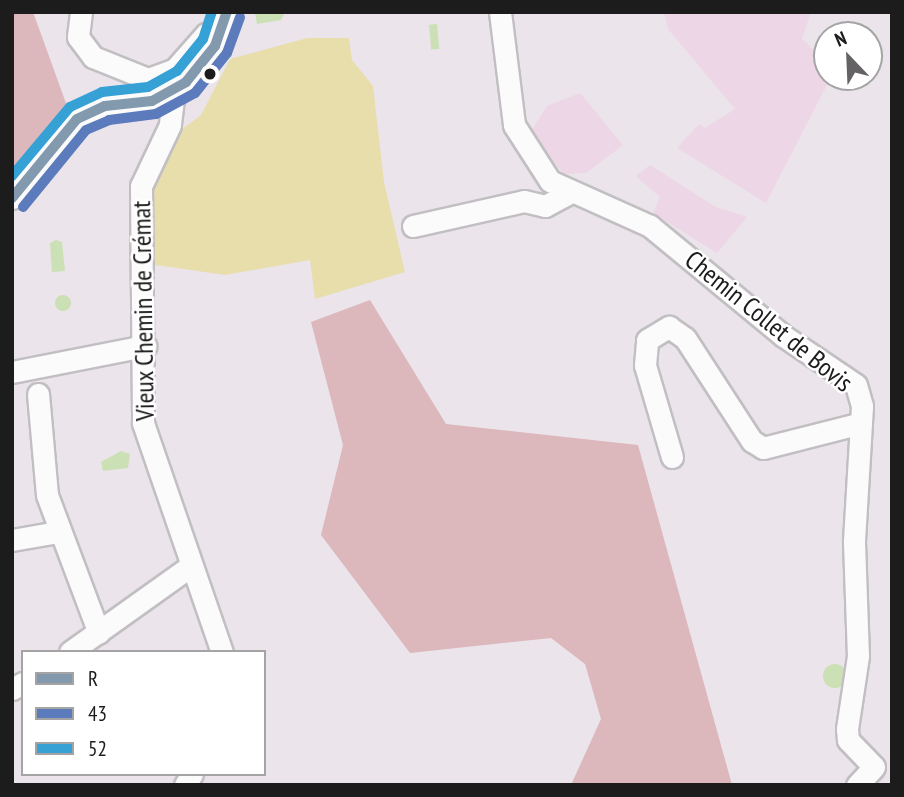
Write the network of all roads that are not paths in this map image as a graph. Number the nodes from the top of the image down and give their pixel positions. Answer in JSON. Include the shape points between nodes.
{"nodes":[{"id":1,"x":80,"y":12,"type":"edge"},
{"id":2,"x":499,"y":12,"type":"edge"},
{"id":3,"x":225,"y":21,"type":"edge"},
{"id":4,"x":174,"y":91,"type":"junction"},
{"id":5,"x":568,"y":194,"type":"junction"},
{"id":6,"x":12,"y":198,"type":"edge"},
{"id":7,"x":413,"y":226,"type":"dead end"},
{"id":8,"x":145,"y":346,"type":"junction"},
{"id":9,"x":12,"y":372,"type":"edge"},
{"id":10,"x":38,"y":394,"type":"dead end"},
{"id":11,"x":861,"y":423,"type":"junction"},
{"id":12,"x":672,"y":457,"type":"dead end"},
{"id":13,"x":58,"y":533,"type":"junction"},
{"id":14,"x":12,"y":540,"type":"edge"},
{"id":15,"x":189,"y":568,"type":"junction"},
{"id":16,"x":99,"y":633,"type":"junction"},
{"id":17,"x":73,"y":650,"type":"edge"},
{"id":18,"x":221,"y":650,"type":"edge"},
{"id":19,"x":857,"y":785,"type":"edge"}],
"edges":[{"from":1,"to":3,"type":"street","via":[[78,37],[93,57],[148,79],[175,68],[206,34]]},
{"from":2,"to":5,"type":"street","name":"Chemin Collet de Bovis","via":[[514,125],[550,181]]},
{"from":3,"to":4,"type":"street","via":[[198,71]]},
{"from":4,"to":6,"type":"street","via":[[77,119]]},
{"from":4,"to":8,"type":"street","name":"Vieux Chemin de Crémat","via":[[170,125],[141,186]]},
{"from":5,"to":7,"type":"street","via":[[545,206],[524,201]]},
{"from":5,"to":11,"type":"street","name":"Chemin Collet de Bovis","via":[[650,226],[782,335],[856,385]]},
{"from":8,"to":9,"type":"street"},
{"from":8,"to":15,"type":"street","name":"Vieux Chemin de Crémat","via":[[143,424]]},
{"from":10,"to":13,"type":"street","via":[[45,484]]},
{"from":11,"to":12,"type":"street","via":[[763,448],[752,441],[685,338],[669,327],[647,340],[645,365]]},
{"from":11,"to":19,"type":"street","name":"Chemin Collet de Bovis","via":[[854,542],[858,656],[847,729],[848,740],[874,767]]},
{"from":13,"to":14,"type":"street"},
{"from":13,"to":16,"type":"street"},
{"from":15,"to":16,"type":"street"},
{"from":15,"to":18,"type":"street","name":"Vieux Chemin de Crémat"},
{"from":16,"to":17,"type":"street"}]}
